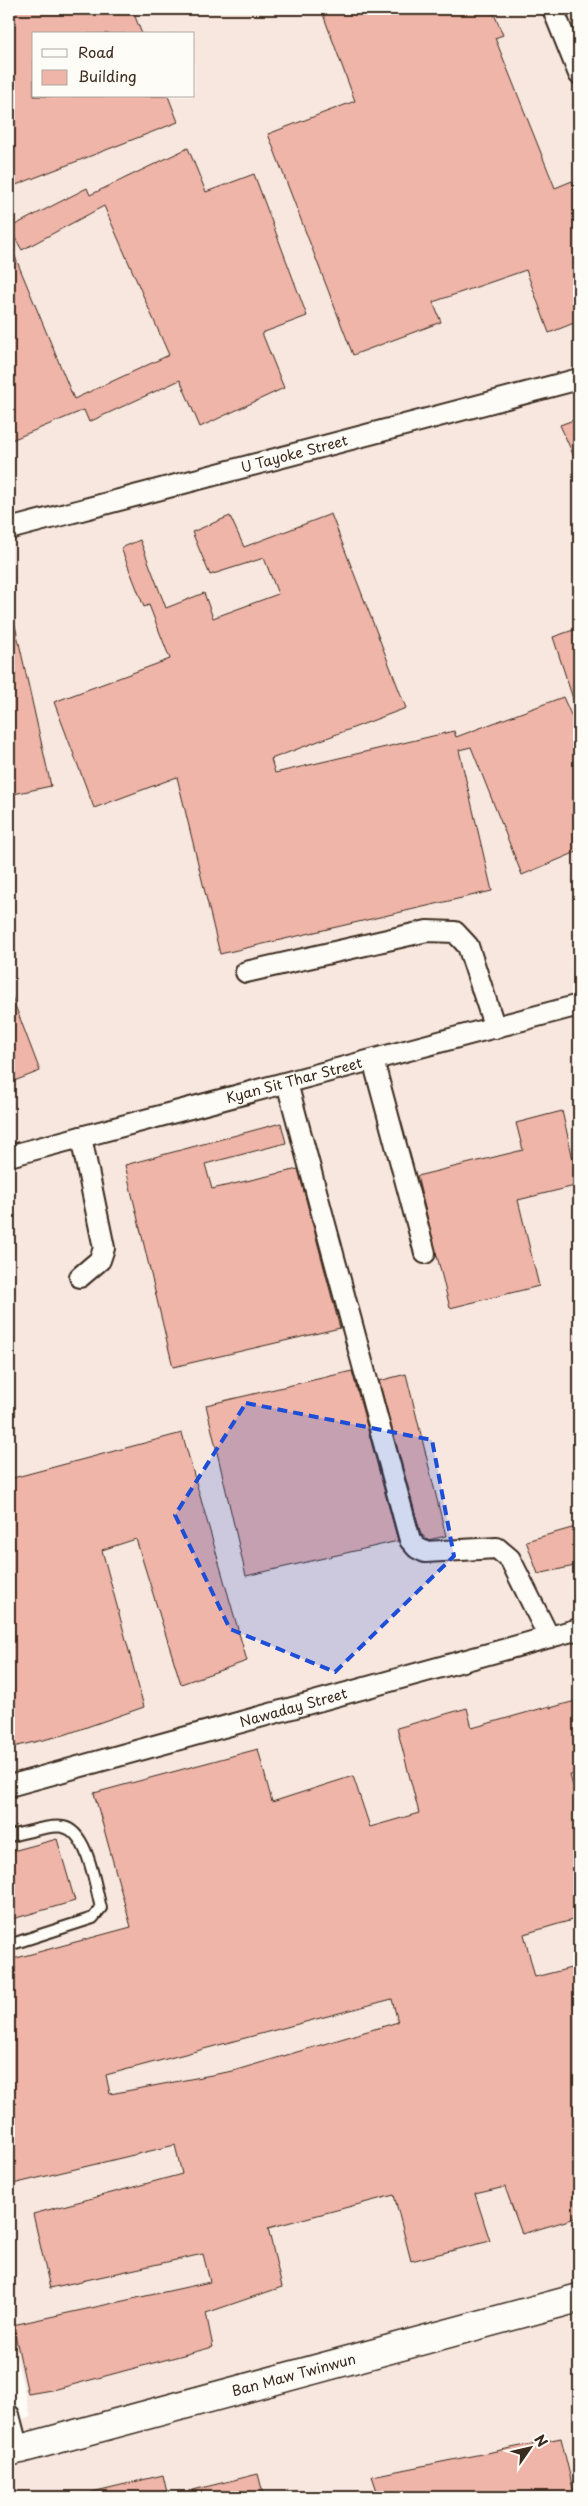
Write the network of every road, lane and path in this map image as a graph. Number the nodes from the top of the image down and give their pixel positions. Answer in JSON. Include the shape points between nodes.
{"nodes":[{"id":1,"x":553,"y":9,"type":"edge"},
{"id":2,"x":579,"y":74,"type":"edge"},
{"id":3,"x":579,"y":379,"type":"edge"},
{"id":4,"x":9,"y":529,"type":"edge"},
{"id":5,"x":246,"y":972,"type":"dead end"},
{"id":6,"x":579,"y":1005,"type":"edge"},
{"id":7,"x":495,"y":1028,"type":"junction"},
{"id":8,"x":373,"y":1060,"type":"junction"},
{"id":9,"x":287,"y":1084,"type":"junction"},
{"id":10,"x":81,"y":1137,"type":"junction"},
{"id":11,"x":9,"y":1156,"type":"edge"},
{"id":12,"x":425,"y":1252,"type":"dead end"},
{"id":13,"x":80,"y":1277,"type":"dead end"},
{"id":14,"x":579,"y":1629,"type":"edge"},
{"id":15,"x":549,"y":1638,"type":"junction"},
{"id":16,"x":9,"y":1786,"type":"edge"},
{"id":17,"x":9,"y":1836,"type":"edge"},
{"id":18,"x":9,"y":1945,"type":"edge"},
{"id":19,"x":579,"y":2298,"type":"edge"},
{"id":20,"x":9,"y":2415,"type":"edge"},
{"id":21,"x":13,"y":2451,"type":"edge"}],
"edges":[{"from":1,"to":2,"type":"street"},
{"from":3,"to":4,"type":"street","name":"U Tayoke Street"},
{"from":5,"to":7,"type":"street","via":[[427,931],[455,932],[468,946]]},
{"from":6,"to":7,"type":"street","name":"Kyan Sit Thar Street"},
{"from":7,"to":8,"type":"street","name":"Kyan Sit Thar Street"},
{"from":8,"to":9,"type":"street","name":"Kyan Sit Thar Street"},
{"from":8,"to":12,"type":"street"},
{"from":9,"to":10,"type":"street","name":"Kyan Sit Thar Street"},
{"from":9,"to":15,"type":"street","via":[[410,1540],[425,1552],[497,1548],[510,1559]]},
{"from":10,"to":11,"type":"street","name":"Kyan Sit Thar Street"},
{"from":10,"to":13,"type":"street","via":[[104,1248],[100,1260]]},
{"from":14,"to":15,"type":"street","name":"Nawaday Street"},
{"from":15,"to":16,"type":"street","name":"Nawaday Street"},
{"from":17,"to":18,"type":"lane","via":[[62,1826],[74,1831],[83,1843],[101,1908],[93,1918]]},
{"from":19,"to":21,"type":"street","name":"Ban Maw Twinwun"},
{"from":20,"to":21,"type":"street"}]}
